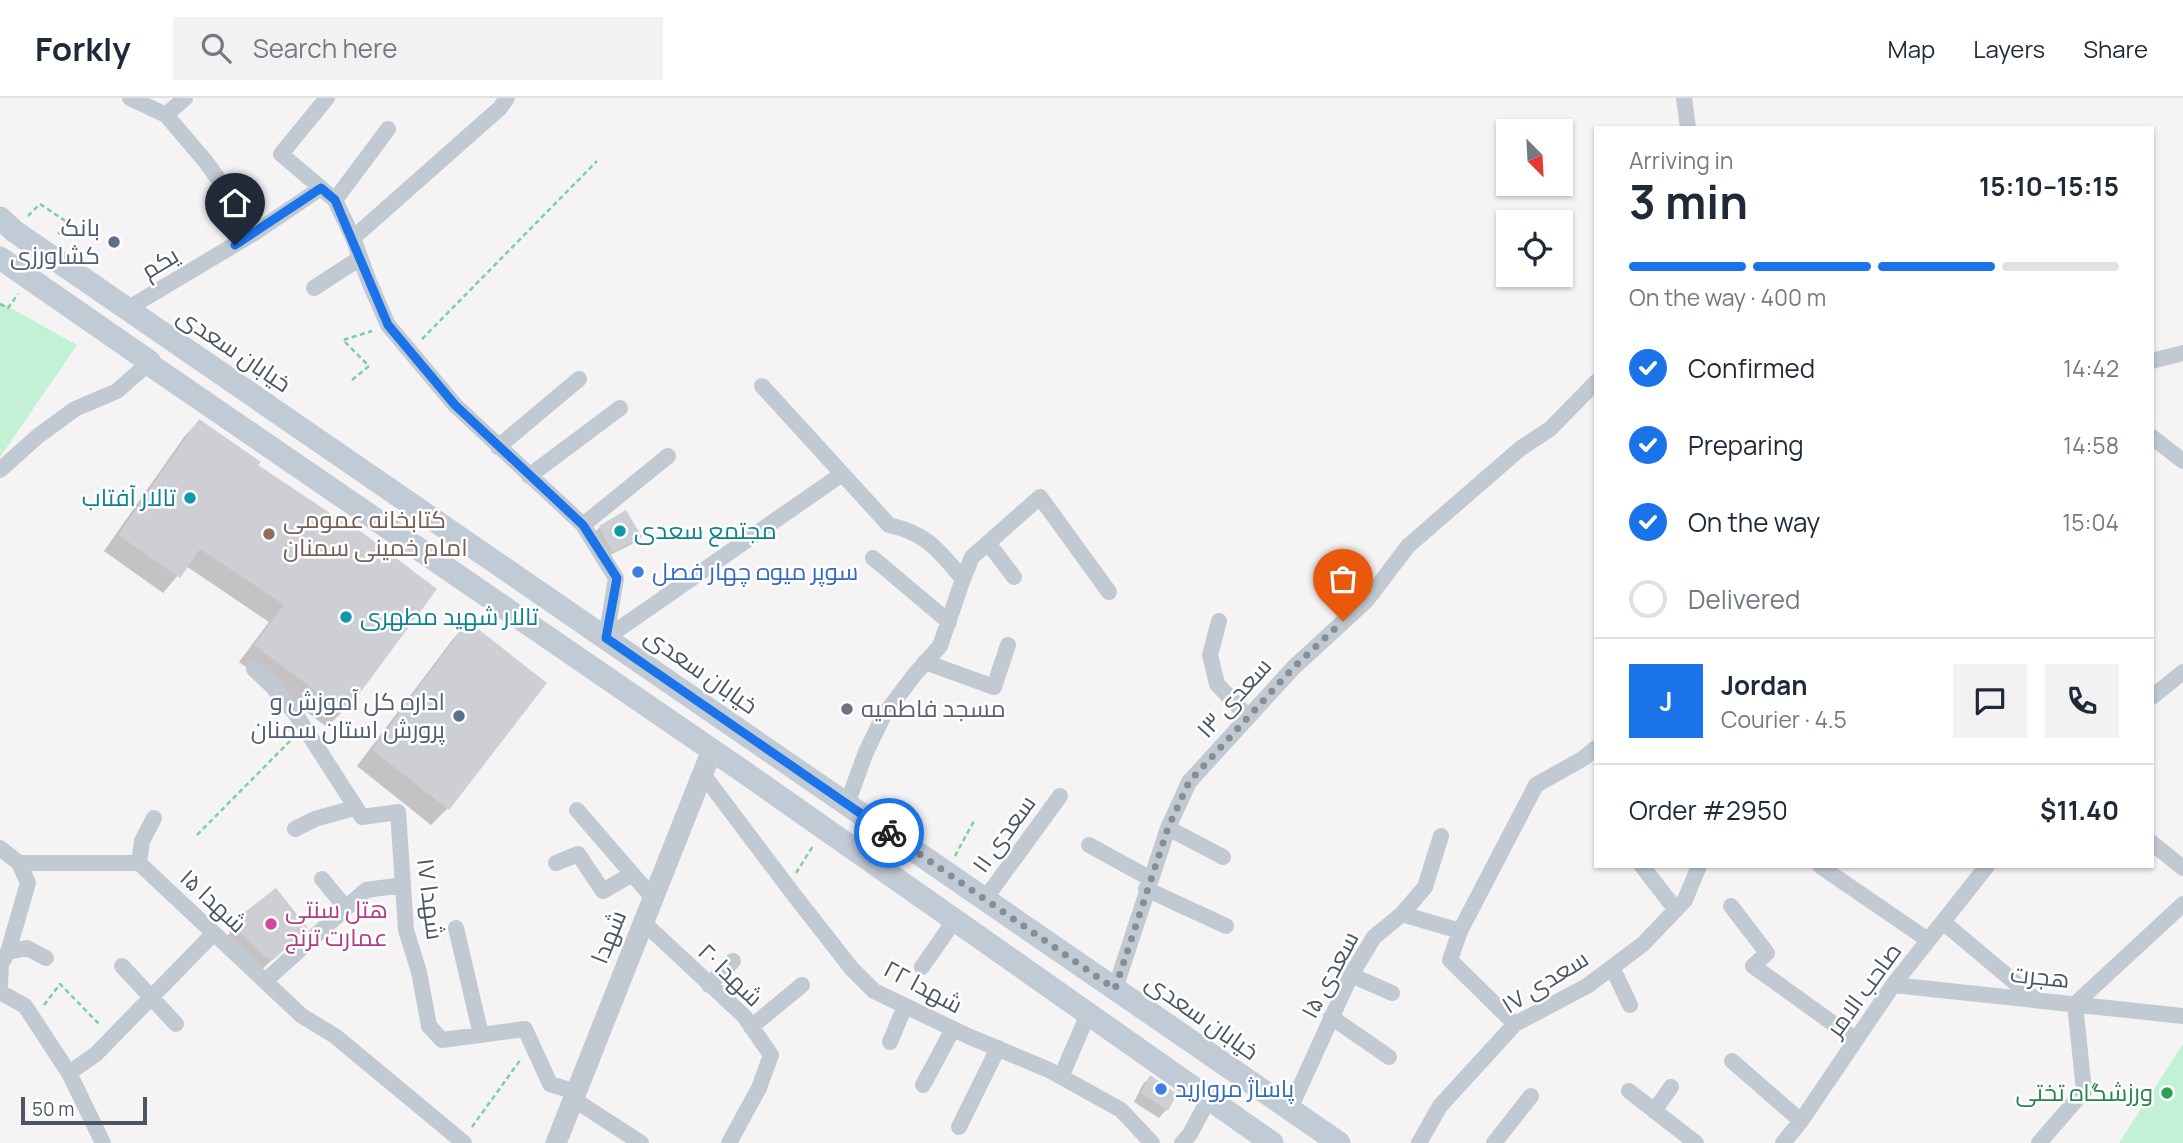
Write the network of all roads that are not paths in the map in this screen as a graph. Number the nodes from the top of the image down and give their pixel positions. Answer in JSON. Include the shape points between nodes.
{"nodes":[{"id":1,"x":130,"y":98,"type":"edge"},
{"id":2,"x":185,"y":98,"type":"edge"},
{"id":3,"x":327,"y":98,"type":"edge"},
{"id":4,"x":507,"y":98,"type":"edge"},
{"id":5,"x":1684,"y":98,"type":"edge"},
{"id":6,"x":166,"y":115,"type":"junction"},
{"id":7,"x":1688,"y":126,"type":"edge"},
{"id":8,"x":388,"y":129,"type":"dead end"},
{"id":9,"x":321,"y":188,"type":"junction"},
{"id":10,"x":335,"y":200,"type":"junction"},
{"id":11,"x":0,"y":218,"type":"edge"},
{"id":12,"x":256,"y":232,"type":"junction"},
{"id":13,"x":353,"y":238,"type":"junction"},
{"id":14,"x":0,"y":258,"type":"edge"},
{"id":15,"x":360,"y":258,"type":"junction"},
{"id":16,"x":88,"y":282,"type":"junction"},
{"id":17,"x":314,"y":288,"type":"dead end"},
{"id":18,"x":72,"y":308,"type":"junction"},
{"id":19,"x":127,"y":309,"type":"junction"},
{"id":20,"x":2183,"y":353,"type":"edge"},
{"id":21,"x":2154,"y":360,"type":"edge"},
{"id":22,"x":149,"y":362,"type":"junction"},
{"id":23,"x":579,"y":379,"type":"dead end"},
{"id":24,"x":1594,"y":384,"type":"edge"},
{"id":25,"x":762,"y":386,"type":"dead end"},
{"id":26,"x":620,"y":408,"type":"dead end"},
{"id":27,"x":2154,"y":439,"type":"edge"},
{"id":28,"x":498,"y":447,"type":"junction"},
{"id":29,"x":668,"y":456,"type":"dead end"},
{"id":30,"x":2183,"y":461,"type":"edge"},
{"id":31,"x":0,"y":470,"type":"edge"},
{"id":32,"x":842,"y":474,"type":"junction"},
{"id":33,"x":529,"y":476,"type":"junction"},
{"id":34,"x":583,"y":525,"type":"junction"},
{"id":35,"x":988,"y":543,"type":"junction"},
{"id":36,"x":873,"y":558,"type":"dead end"},
{"id":37,"x":1014,"y":577,"type":"dead end"},
{"id":38,"x":962,"y":579,"type":"junction"},
{"id":39,"x":1110,"y":592,"type":"dead end"},
{"id":40,"x":1219,"y":621,"type":"dead end"},
{"id":41,"x":949,"y":622,"type":"junction"},
{"id":42,"x":606,"y":638,"type":"junction"},
{"id":43,"x":1008,"y":645,"type":"dead end"},
{"id":44,"x":925,"y":662,"type":"junction"},
{"id":45,"x":254,"y":669,"type":"dead end"},
{"id":46,"x":2183,"y":672,"type":"edge"},
{"id":47,"x":2154,"y":695,"type":"edge"},
{"id":48,"x":1248,"y":717,"type":"junction"},
{"id":49,"x":712,"y":750,"type":"junction"},
{"id":50,"x":1594,"y":750,"type":"edge"},
{"id":51,"x":702,"y":773,"type":"junction"},
{"id":52,"x":1060,"y":796,"type":"dead end"},
{"id":53,"x":847,"y":804,"type":"junction"},
{"id":54,"x":354,"y":808,"type":"junction"},
{"id":55,"x":577,"y":810,"type":"dead end"},
{"id":56,"x":154,"y":818,"type":"dead end"},
{"id":57,"x":1168,"y":828,"type":"junction"},
{"id":58,"x":295,"y":829,"type":"dead end"},
{"id":59,"x":1441,"y":836,"type":"dead end"},
{"id":60,"x":1089,"y":845,"type":"dead end"},
{"id":61,"x":2154,"y":845,"type":"edge"},
{"id":62,"x":0,"y":848,"type":"edge"},
{"id":63,"x":1223,"y":857,"type":"dead end"},
{"id":64,"x":19,"y":863,"type":"junction"},
{"id":65,"x":139,"y":863,"type":"junction"},
{"id":66,"x":556,"y":863,"type":"dead end"},
{"id":67,"x":1644,"y":868,"type":"edge"},
{"id":68,"x":1698,"y":868,"type":"edge"},
{"id":69,"x":1823,"y":868,"type":"edge"},
{"id":70,"x":1985,"y":868,"type":"edge"},
{"id":71,"x":2183,"y":869,"type":"edge"},
{"id":72,"x":632,"y":874,"type":"junction"},
{"id":73,"x":322,"y":879,"type":"dead end"},
{"id":74,"x":1149,"y":884,"type":"junction"},
{"id":75,"x":403,"y":885,"type":"junction"},
{"id":76,"x":653,"y":898,"type":"junction"},
{"id":77,"x":985,"y":899,"type":"junction"},
{"id":78,"x":2183,"y":904,"type":"edge"},
{"id":79,"x":1731,"y":906,"type":"dead end"},
{"id":80,"x":346,"y":908,"type":"junction"},
{"id":81,"x":1675,"y":910,"type":"junction"},
{"id":82,"x":1402,"y":914,"type":"junction"},
{"id":83,"x":954,"y":921,"type":"junction"},
{"id":84,"x":643,"y":922,"type":"junction"},
{"id":85,"x":1943,"y":922,"type":"junction"},
{"id":86,"x":1226,"y":926,"type":"dead end"},
{"id":87,"x":456,"y":929,"type":"dead end"},
{"id":88,"x":1460,"y":931,"type":"junction"},
{"id":89,"x":214,"y":933,"type":"junction"},
{"id":90,"x":1928,"y":940,"type":"junction"},
{"id":91,"x":8,"y":952,"type":"junction"},
{"id":92,"x":46,"y":958,"type":"dead end"},
{"id":93,"x":733,"y":961,"type":"dead end"},
{"id":94,"x":122,"y":966,"type":"dead end"},
{"id":95,"x":922,"y":967,"type":"dead end"},
{"id":96,"x":1612,"y":967,"type":"junction"},
{"id":97,"x":1351,"y":975,"type":"junction"},
{"id":98,"x":265,"y":981,"type":"junction"},
{"id":99,"x":709,"y":985,"type":"junction"},
{"id":100,"x":802,"y":985,"type":"dead end"},
{"id":101,"x":1893,"y":985,"type":"junction"},
{"id":102,"x":0,"y":986,"type":"edge"},
{"id":103,"x":1115,"y":989,"type":"junction"},
{"id":104,"x":0,"y":992,"type":"edge"},
{"id":105,"x":1392,"y":993,"type":"dead end"},
{"id":106,"x":151,"y":998,"type":"junction"},
{"id":107,"x":2036,"y":1000,"type":"junction"},
{"id":108,"x":2076,"y":1004,"type":"junction"},
{"id":109,"x":1630,"y":1005,"type":"dead end"},
{"id":110,"x":905,"y":1006,"type":"junction"},
{"id":111,"x":1088,"y":1014,"type":"junction"},
{"id":112,"x":2183,"y":1016,"type":"edge"},
{"id":113,"x":1331,"y":1017,"type":"junction"},
{"id":114,"x":176,"y":1024,"type":"dead end"},
{"id":115,"x":1514,"y":1024,"type":"junction"},
{"id":116,"x":1168,"y":1025,"type":"junction"},
{"id":117,"x":751,"y":1027,"type":"junction"},
{"id":118,"x":953,"y":1029,"type":"junction"},
{"id":119,"x":481,"y":1035,"type":"junction"},
{"id":120,"x":1856,"y":1040,"type":"junction"},
{"id":121,"x":890,"y":1042,"type":"dead end"},
{"id":122,"x":1200,"y":1047,"type":"junction"},
{"id":123,"x":998,"y":1048,"type":"junction"},
{"id":124,"x":1147,"y":1056,"type":"junction"},
{"id":125,"x":1389,"y":1057,"type":"dead end"},
{"id":126,"x":1732,"y":1061,"type":"dead end"},
{"id":127,"x":69,"y":1073,"type":"junction"},
{"id":128,"x":1060,"y":1077,"type":"junction"},
{"id":129,"x":1178,"y":1079,"type":"junction"},
{"id":130,"x":923,"y":1085,"type":"dead end"},
{"id":131,"x":1671,"y":1087,"type":"dead end"},
{"id":132,"x":1629,"y":1091,"type":"dead end"},
{"id":133,"x":575,"y":1096,"type":"junction"},
{"id":134,"x":1531,"y":1096,"type":"dead end"},
{"id":135,"x":1208,"y":1100,"type":"junction"},
{"id":136,"x":1290,"y":1109,"type":"junction"},
{"id":137,"x":1654,"y":1111,"type":"junction"},
{"id":138,"x":1801,"y":1121,"type":"junction"},
{"id":139,"x":959,"y":1127,"type":"dead end"},
{"id":140,"x":461,"y":1142,"type":"edge"},
{"id":141,"x":103,"y":1143,"type":"edge"},
{"id":142,"x":556,"y":1143,"type":"edge"},
{"id":143,"x":641,"y":1143,"type":"edge"},
{"id":144,"x":729,"y":1143,"type":"edge"},
{"id":145,"x":1152,"y":1143,"type":"edge"},
{"id":146,"x":1182,"y":1143,"type":"edge"},
{"id":147,"x":1272,"y":1143,"type":"edge"},
{"id":148,"x":1339,"y":1143,"type":"edge"},
{"id":149,"x":1419,"y":1143,"type":"edge"},
{"id":150,"x":1494,"y":1143,"type":"edge"},
{"id":151,"x":1696,"y":1143,"type":"edge"},
{"id":152,"x":1784,"y":1143,"type":"edge"},
{"id":153,"x":2039,"y":1143,"type":"edge"}],
"edges":[{"from":1,"to":6,"type":"street"},
{"from":2,"to":6,"type":"street"},
{"from":3,"to":9,"type":"street","via":[[281,154]]},
{"from":4,"to":13,"type":"street"},
{"from":5,"to":7,"type":"street"},
{"from":6,"to":12,"type":"street"},
{"from":8,"to":10,"type":"street"},
{"from":9,"to":10,"type":"street"},
{"from":9,"to":12,"type":"street","name":"یکم"},
{"from":10,"to":13,"type":"street"},
{"from":11,"to":16,"type":"main road","name":"خیابان سعدی"},
{"from":12,"to":19,"type":"street","name":"یکم"},
{"from":13,"to":15,"type":"street"},
{"from":14,"to":18,"type":"main road"},
{"from":15,"to":17,"type":"street"},
{"from":15,"to":28,"type":"street","via":[[388,325],[455,405]]},
{"from":16,"to":18,"type":"main road","via":[[70,293]]},
{"from":16,"to":19,"type":"main road","name":"خیابان سعدی"},
{"from":18,"to":22,"type":"main road"},
{"from":19,"to":42,"type":"main road","name":"خیابان سعدی"},
{"from":20,"to":21,"type":"street"},
{"from":22,"to":31,"type":"street","via":[[117,391],[75,409]]},
{"from":22,"to":49,"type":"main road"},
{"from":23,"to":28,"type":"street"},
{"from":24,"to":48,"type":"street","name":"سعدی ۱۳","via":[[1550,429],[1521,448],[1408,546],[1367,600]]},
{"from":25,"to":32,"type":"street"},
{"from":26,"to":33,"type":"street"},
{"from":27,"to":30,"type":"street"},
{"from":28,"to":33,"type":"street"},
{"from":29,"to":34,"type":"street"},
{"from":32,"to":38,"type":"street","via":[[889,526],[929,541]]},
{"from":32,"to":42,"type":"street"},
{"from":33,"to":34,"type":"street"},
{"from":34,"to":42,"type":"street","via":[[617,578]]},
{"from":35,"to":37,"type":"street"},
{"from":35,"to":38,"type":"street","via":[[972,557]]},
{"from":35,"to":39,"type":"street","via":[[1040,497]]},
{"from":36,"to":41,"type":"street"},
{"from":38,"to":41,"type":"street"},
{"from":40,"to":48,"type":"street","via":[[1210,655],[1217,684]]},
{"from":41,"to":44,"type":"street","via":[[940,646]]},
{"from":42,"to":53,"type":"main road","name":"خیابان سعدی"},
{"from":43,"to":44,"type":"street","via":[[995,687]]},
{"from":44,"to":53,"type":"street","via":[[884,715]]},
{"from":45,"to":54,"type":"street","via":[[304,727]]},
{"from":46,"to":47,"type":"street"},
{"from":48,"to":57,"type":"street","name":"سعدی ۱۳","via":[[1189,782]]},
{"from":49,"to":51,"type":"street","name":"شهدا"},
{"from":49,"to":83,"type":"main road"},
{"from":50,"to":88,"type":"street","via":[[1536,785]]},
{"from":51,"to":76,"type":"street","name":"شهدا"},
{"from":51,"to":110,"type":"street","name":"شهدا ۲۲","via":[[852,969],[874,991]]},
{"from":52,"to":77,"type":"street","name":"سعدی ۱۱"},
{"from":53,"to":77,"type":"main road","name":"خیابان سعدی"},
{"from":54,"to":58,"type":"street"},
{"from":54,"to":75,"type":"street","name":"شهدا ۱۷","via":[[362,817],[398,812]]},
{"from":55,"to":72,"type":"street"},
{"from":56,"to":65,"type":"street","via":[[142,841]]},
{"from":57,"to":63,"type":"street"},
{"from":57,"to":74,"type":"street","name":"سعدی ۱۳"},
{"from":59,"to":82,"type":"street","name":"سعدی ۱۵","via":[[1425,887]]},
{"from":60,"to":74,"type":"street"},
{"from":61,"to":71,"type":"street"},
{"from":62,"to":64,"type":"street"},
{"from":64,"to":65,"type":"street"},
{"from":64,"to":91,"type":"street","via":[[28,883]]},
{"from":65,"to":89,"type":"street","name":"شهدا ۱۵"},
{"from":66,"to":72,"type":"street","via":[[578,854],[603,891]]},
{"from":67,"to":81,"type":"street"},
{"from":68,"to":81,"type":"street","name":"سعدی ۱۷","via":[[1685,900]]},
{"from":69,"to":90,"type":"street"},
{"from":70,"to":85,"type":"street","name":"صاحب الامر"},
{"from":72,"to":76,"type":"street"},
{"from":73,"to":80,"type":"street"},
{"from":74,"to":86,"type":"street"},
{"from":74,"to":103,"type":"street","name":"سعدی ۱۳"},
{"from":75,"to":80,"type":"street","via":[[366,890]]},
{"from":75,"to":119,"type":"street","name":"شهدا ۱۷","via":[[406,930],[429,1026],[442,1040]]},
{"from":76,"to":84,"type":"street","name":"شهدا"},
{"from":77,"to":103,"type":"main road","name":"خیابان سعدی"},
{"from":78,"to":108,"type":"street"},
{"from":79,"to":120,"type":"street","via":[[1767,953],[1753,966]]},
{"from":80,"to":98,"type":"street"},
{"from":81,"to":96,"type":"street","name":"سعدی ۱۷","via":[[1643,944]]},
{"from":82,"to":88,"type":"street"},
{"from":82,"to":97,"type":"street","name":"سعدی ۱۵","via":[[1374,937]]},
{"from":83,"to":95,"type":"street"},
{"from":83,"to":111,"type":"main road"},
{"from":84,"to":99,"type":"street","name":"شهدا ۲۰"},
{"from":84,"to":133,"type":"street","name":"شهدا"},
{"from":85,"to":90,"type":"street","name":"صاحب الامر"},
{"from":85,"to":107,"type":"street"},
{"from":87,"to":119,"type":"street","name":"شهدا ۱۷"},
{"from":88,"to":115,"type":"street","via":[[1450,960]]},
{"from":89,"to":98,"type":"street","name":"شهدا ۱۵"},
{"from":89,"to":106,"type":"street"},
{"from":90,"to":101,"type":"street","name":"صاحب الامر"},
{"from":91,"to":92,"type":"street","via":[[27,948]]},
{"from":91,"to":102,"type":"street","via":[[1,964]]},
{"from":93,"to":99,"type":"street"},
{"from":94,"to":106,"type":"street"},
{"from":96,"to":109,"type":"street"},
{"from":96,"to":115,"type":"street","name":"سعدی ۱۷","via":[[1587,986]]},
{"from":97,"to":105,"type":"street"},
{"from":97,"to":113,"type":"street","name":"سعدی ۱۵"},
{"from":98,"to":140,"type":"street","name":"شهدا ۱۵","via":[[302,1016],[335,1036]]},
{"from":99,"to":117,"type":"street","name":"شهدا ۲۰"},
{"from":100,"to":117,"type":"street"},
{"from":101,"to":107,"type":"street","name":"هجرت"},
{"from":101,"to":120,"type":"street","name":"صاحب الامر"},
{"from":103,"to":116,"type":"main road","name":"خیابان سعدی"},
{"from":104,"to":127,"type":"street","via":[[25,1006]]},
{"from":106,"to":114,"type":"street"},
{"from":106,"to":127,"type":"street","via":[[96,1054]]},
{"from":107,"to":108,"type":"street","name":"هجرت"},
{"from":108,"to":112,"type":"street","name":"هجرت"},
{"from":108,"to":153,"type":"street","via":[[2084,1091]]},
{"from":110,"to":118,"type":"street","name":"شهدا ۲۲"},
{"from":110,"to":121,"type":"street"},
{"from":111,"to":124,"type":"main road"},
{"from":111,"to":128,"type":"street"},
{"from":113,"to":125,"type":"street"},
{"from":113,"to":136,"type":"street","name":"سعدی ۱۵"},
{"from":115,"to":149,"type":"street","name":"سعدی ۱۷","via":[[1440,1106]]},
{"from":116,"to":122,"type":"main road","name":"خیابان سعدی"},
{"from":116,"to":124,"type":"main road","via":[[1166,1045]]},
{"from":117,"to":144,"type":"street","name":"شهدا ۲۰","via":[[771,1055]]},
{"from":118,"to":123,"type":"street","name":"شهدا ۲۲"},
{"from":118,"to":130,"type":"street"},
{"from":119,"to":133,"type":"street","name":"شهدا ۱۷","via":[[526,1029],[550,1084]]},
{"from":120,"to":138,"type":"street","name":"صاحب الامر"},
{"from":122,"to":129,"type":"main road","via":[[1182,1058]]},
{"from":122,"to":136,"type":"main road","name":"خیابان سعدی"},
{"from":123,"to":128,"type":"street","name":"شهدا ۲۲"},
{"from":123,"to":139,"type":"street"},
{"from":124,"to":129,"type":"main road"},
{"from":126,"to":138,"type":"street"},
{"from":127,"to":141,"type":"street"},
{"from":128,"to":145,"type":"street","name":"شهدا ۲۲","via":[[1121,1110]]},
{"from":129,"to":135,"type":"main road"},
{"from":131,"to":137,"type":"street"},
{"from":132,"to":137,"type":"street"},
{"from":133,"to":142,"type":"street","name":"شهدا"},
{"from":133,"to":143,"type":"street"},
{"from":134,"to":150,"type":"street"},
{"from":135,"to":146,"type":"street"},
{"from":135,"to":147,"type":"main road"},
{"from":136,"to":148,"type":"main road","name":"خیابان سعدی"},
{"from":137,"to":151,"type":"street"},
{"from":138,"to":152,"type":"street","name":"صاحب الامر"}]}
